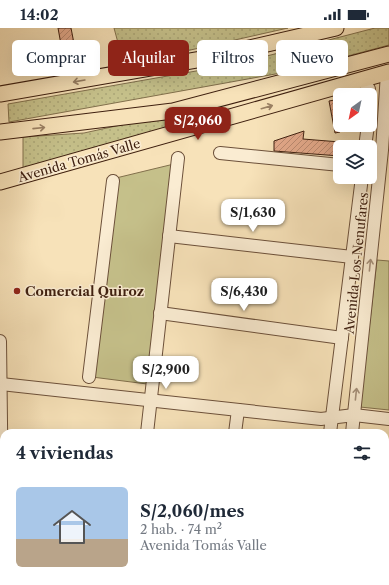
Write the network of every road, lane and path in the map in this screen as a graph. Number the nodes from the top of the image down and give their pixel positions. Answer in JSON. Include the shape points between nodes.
{"nodes":[{"id":1,"x":336,"y":28,"type":"edge"},
{"id":2,"x":389,"y":54,"type":"edge"},
{"id":3,"x":388,"y":72,"type":"edge"},
{"id":4,"x":362,"y":79,"type":"junction"},
{"id":5,"x":368,"y":88,"type":"edge"},
{"id":6,"x":0,"y":94,"type":"edge"},
{"id":7,"x":0,"y":132,"type":"edge"},
{"id":8,"x":385,"y":151,"type":"edge"},
{"id":9,"x":220,"y":153,"type":"dead end"},
{"id":10,"x":178,"y":158,"type":"dead end"},
{"id":11,"x":333,"y":164,"type":"edge"},
{"id":12,"x":113,"y":181,"type":"dead end"},
{"id":13,"x":0,"y":182,"type":"edge"},
{"id":14,"x":361,"y":184,"type":"edge"},
{"id":15,"x":169,"y":236,"type":"junction"},
{"id":16,"x":352,"y":257,"type":"junction"},
{"id":17,"x":160,"y":313,"type":"junction"},
{"id":18,"x":342,"y":338,"type":"junction"},
{"id":19,"x":0,"y":341,"type":"edge"},
{"id":20,"x":89,"y":377,"type":"dead end"},
{"id":21,"x":1,"y":384,"type":"junction"},
{"id":22,"x":150,"y":400,"type":"junction"},
{"id":23,"x":238,"y":410,"type":"junction"},
{"id":24,"x":354,"y":415,"type":"junction"},
{"id":25,"x":332,"y":418,"type":"junction"},
{"id":26,"x":389,"y":419,"type":"edge"},
{"id":27,"x":2,"y":429,"type":"edge"},
{"id":28,"x":147,"y":429,"type":"edge"},
{"id":29,"x":236,"y":429,"type":"edge"},
{"id":30,"x":331,"y":429,"type":"edge"},
{"id":31,"x":352,"y":429,"type":"edge"}],
"edges":[{"from":1,"to":6,"type":"main road","one_way":true,"via":[[194,61]]},
{"from":7,"to":2,"type":"main road","name":"Avenida Tomás Valle","one_way":true,"via":[[173,111]]},
{"from":3,"to":4,"type":"main road","name":"Avenida Tomás Valle"},
{"from":3,"to":8,"type":"street","name":"Avenida Los Nenufares"},
{"from":4,"to":5,"type":"street"},
{"from":13,"to":4,"type":"main road","name":"Avenida Tomás Valle","one_way":true},
{"from":24,"to":8,"type":"street","name":"Avenida Los Nenufares","one_way":true},
{"from":9,"to":11,"type":"street"},
{"from":10,"to":15,"type":"street"},
{"from":12,"to":20,"type":"street"},
{"from":14,"to":16,"type":"street","name":"Avenida Los Nenufares"},
{"from":15,"to":16,"type":"street"},
{"from":15,"to":17,"type":"street"},
{"from":16,"to":18,"type":"street","name":"Avenida Los Nenufares"},
{"from":17,"to":18,"type":"street"},
{"from":17,"to":22,"type":"street"},
{"from":18,"to":25,"type":"street","name":"Avenida Los Nenufares"},
{"from":19,"to":21,"type":"street"},
{"from":21,"to":22,"type":"street"},
{"from":21,"to":27,"type":"street"},
{"from":22,"to":23,"type":"street"},
{"from":22,"to":28,"type":"street"},
{"from":23,"to":25,"type":"street"},
{"from":23,"to":29,"type":"street"},
{"from":24,"to":25,"type":"street"},
{"from":24,"to":26,"type":"street"},
{"from":24,"to":31,"type":"street","name":"Avenida Los Nenufares"},
{"from":25,"to":30,"type":"street","name":"Avenida Los Nenufares"}]}
